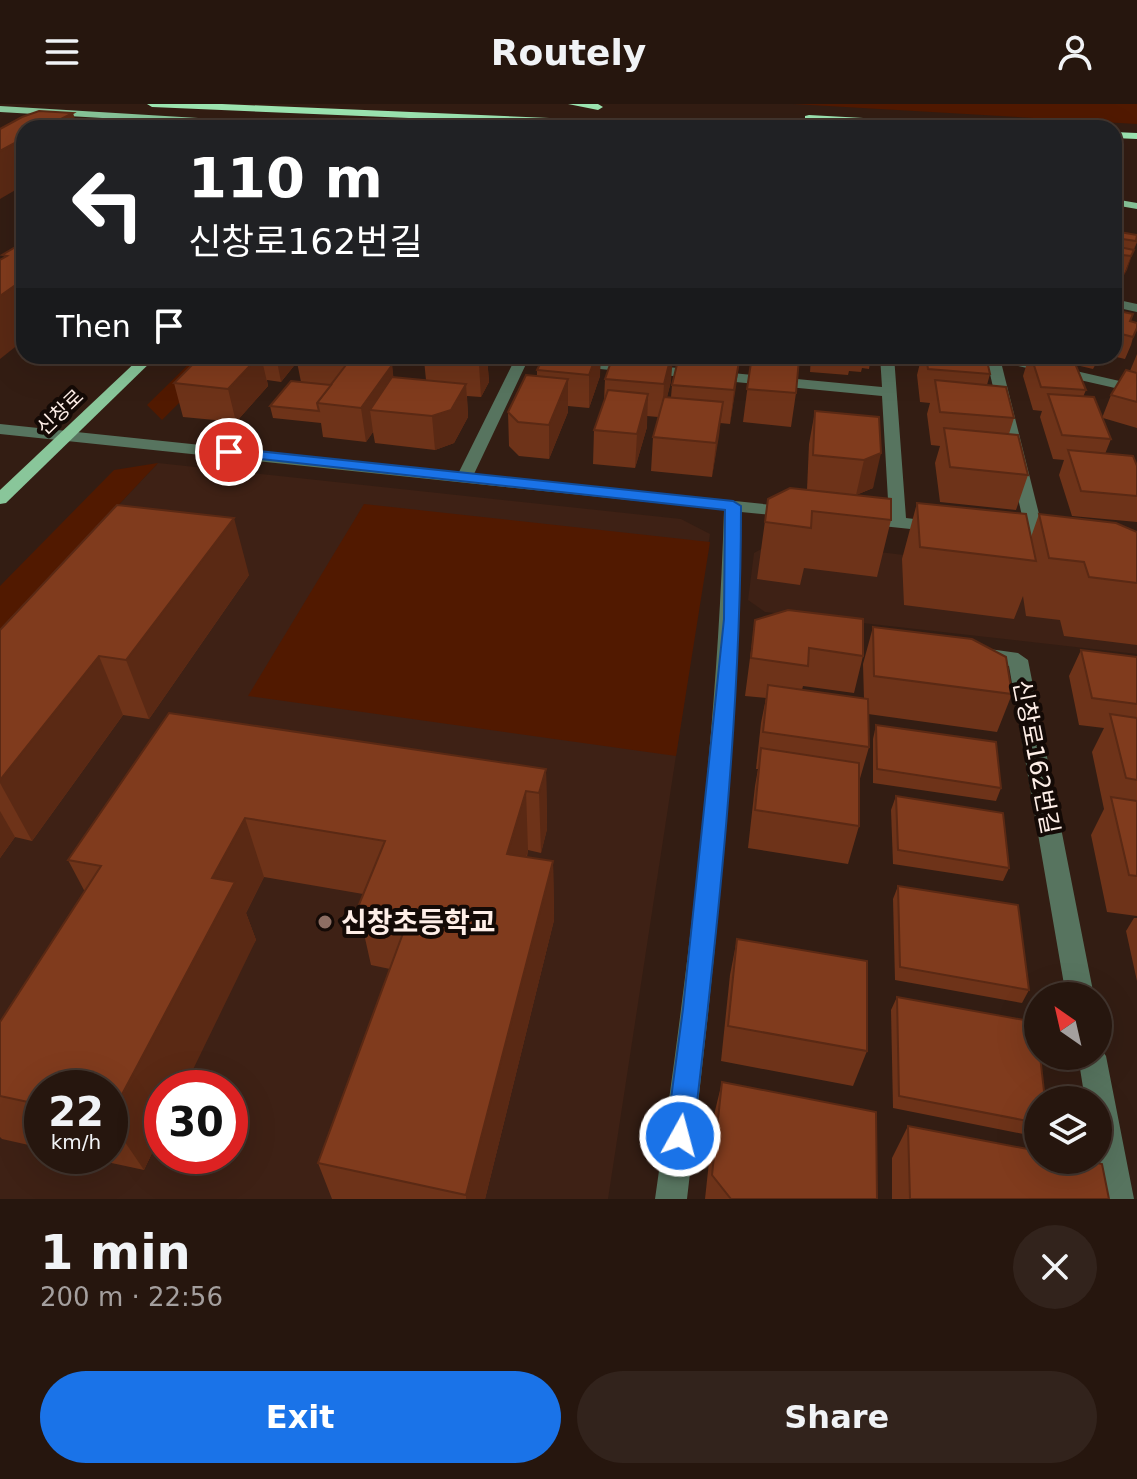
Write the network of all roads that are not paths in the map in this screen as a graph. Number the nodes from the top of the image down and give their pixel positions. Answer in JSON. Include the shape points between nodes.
{"nodes":[{"id":1,"x":152,"y":104,"type":"edge"},
{"id":2,"x":385,"y":104,"type":"edge"},
{"id":3,"x":573,"y":104,"type":"edge"},
{"id":4,"x":560,"y":105,"type":"edge"},
{"id":5,"x":598,"y":107,"type":"junction"},
{"id":6,"x":614,"y":107,"type":"dead end"},
{"id":7,"x":0,"y":109,"type":"edge"},
{"id":8,"x":755,"y":115,"type":"dead end"},
{"id":9,"x":0,"y":118,"type":"edge"},
{"id":10,"x":32,"y":120,"type":"edge"},
{"id":11,"x":183,"y":120,"type":"edge"},
{"id":12,"x":527,"y":120,"type":"edge"},
{"id":13,"x":678,"y":120,"type":"edge"},
{"id":14,"x":845,"y":120,"type":"edge"},
{"id":15,"x":142,"y":364,"type":"edge"},
{"id":16,"x":520,"y":364,"type":"edge"},
{"id":17,"x":594,"y":364,"type":"edge"},
{"id":18,"x":708,"y":364,"type":"edge"},
{"id":19,"x":887,"y":364,"type":"edge"},
{"id":20,"x":995,"y":364,"type":"edge"},
{"id":21,"x":1028,"y":364,"type":"edge"},
{"id":22,"x":706,"y":375,"type":"junction"},
{"id":23,"x":1137,"y":389,"type":"edge"},
{"id":24,"x":889,"y":392,"type":"junction"},
{"id":25,"x":0,"y":429,"type":"edge"},
{"id":26,"x":67,"y":436,"type":"junction"},
{"id":27,"x":465,"y":476,"type":"junction"},
{"id":28,"x":0,"y":499,"type":"edge"},
{"id":29,"x":733,"y":506,"type":"junction"},
{"id":30,"x":808,"y":514,"type":"edge"},
{"id":31,"x":838,"y":517,"type":"edge"},
{"id":32,"x":898,"y":523,"type":"junction"},
{"id":33,"x":959,"y":530,"type":"edge"},
{"id":34,"x":1036,"y":538,"type":"edge"},
{"id":35,"x":958,"y":651,"type":"edge"},
{"id":36,"x":1077,"y":982,"type":"edge"},
{"id":37,"x":1095,"y":1070,"type":"edge"},
{"id":38,"x":671,"y":1199,"type":"edge"},
{"id":39,"x":1118,"y":1199,"type":"edge"}],
"edges":[{"from":1,"to":12,"type":"highway"},
{"from":2,"to":13,"type":"highway"},
{"from":3,"to":5,"type":"highway"},
{"from":4,"to":5,"type":"highway"},
{"from":5,"to":6,"type":"highway"},
{"from":7,"to":11,"type":"main road"},
{"from":8,"to":14,"type":"highway"},
{"from":9,"to":10,"type":"main road"},
{"from":15,"to":26,"type":"main road","name":"신창로"},
{"from":16,"to":27,"type":"street"},
{"from":17,"to":22,"type":"street"},
{"from":18,"to":22,"type":"street"},
{"from":19,"to":24,"type":"street"},
{"from":20,"to":34,"type":"street"},
{"from":21,"to":23,"type":"street"},
{"from":22,"to":24,"type":"street"},
{"from":24,"to":32,"type":"street"},
{"from":25,"to":26,"type":"street"},
{"from":26,"to":27,"type":"street"},
{"from":26,"to":28,"type":"main road","name":"신창로"},
{"from":27,"to":29,"type":"street"},
{"from":29,"to":30,"type":"street"},
{"from":29,"to":38,"type":"street","via":[[740,620]]},
{"from":31,"to":32,"type":"street"},
{"from":32,"to":33,"type":"street"},
{"from":35,"to":36,"type":"street","name":"신창로162번길","via":[[1018,660]]},
{"from":37,"to":39,"type":"street"}]}
